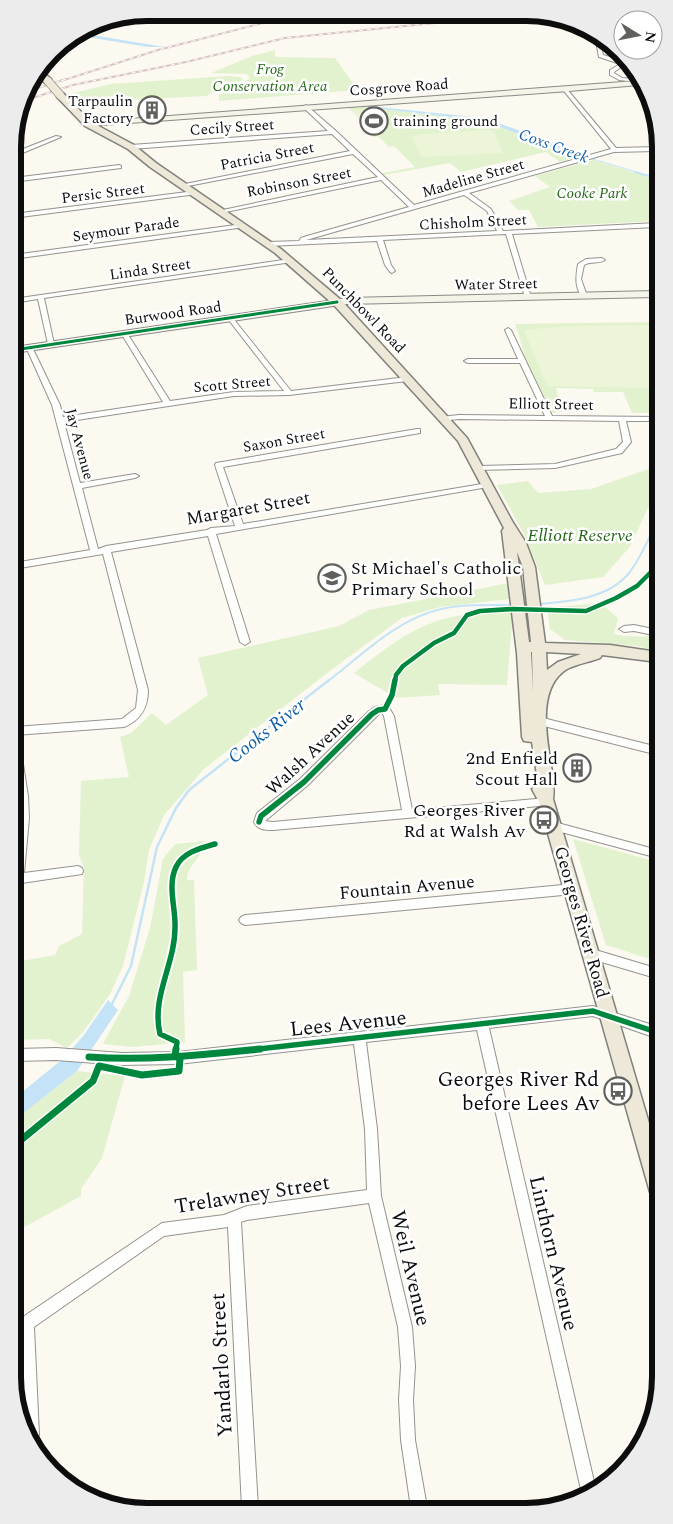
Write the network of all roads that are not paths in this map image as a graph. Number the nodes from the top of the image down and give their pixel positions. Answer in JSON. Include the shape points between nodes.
{"nodes":[{"id":1,"x":599,"y":45,"type":"edge"},
{"id":2,"x":617,"y":60,"type":"edge"},
{"id":3,"x":620,"y":64,"type":"edge"},
{"id":4,"x":620,"y":64,"type":"edge"},
{"id":5,"x":43,"y":77,"type":"edge"},
{"id":6,"x":633,"y":81,"type":"edge"},
{"id":7,"x":634,"y":82,"type":"edge"},
{"id":8,"x":614,"y":85,"type":"junction"},
{"id":9,"x":566,"y":89,"type":"junction"},
{"id":10,"x":309,"y":110,"type":"junction"},
{"id":11,"x":75,"y":112,"type":"junction"},
{"id":12,"x":110,"y":121,"type":"junction"},
{"id":13,"x":88,"y":124,"type":"junction"},
{"id":14,"x":334,"y":132,"type":"junction"},
{"id":15,"x":58,"y":137,"type":"dead end"},
{"id":16,"x":131,"y":147,"type":"junction"},
{"id":17,"x":652,"y":149,"type":"edge"},
{"id":18,"x":614,"y":150,"type":"junction"},
{"id":19,"x":22,"y":151,"type":"edge"},
{"id":20,"x":355,"y":152,"type":"junction"},
{"id":21,"x":153,"y":165,"type":"junction"},
{"id":22,"x":119,"y":167,"type":"dead end"},
{"id":23,"x":382,"y":178,"type":"junction"},
{"id":24,"x":22,"y":179,"type":"edge"},
{"id":25,"x":183,"y":185,"type":"junction"},
{"id":26,"x":195,"y":193,"type":"junction"},
{"id":27,"x":464,"y":193,"type":"junction"},
{"id":28,"x":413,"y":207,"type":"junction"},
{"id":29,"x":221,"y":211,"type":"junction"},
{"id":30,"x":22,"y":215,"type":"edge"},
{"id":31,"x":652,"y":225,"type":"edge"},
{"id":32,"x":243,"y":226,"type":"junction"},
{"id":33,"x":508,"y":232,"type":"junction"},
{"id":34,"x":501,"y":233,"type":"junction"},
{"id":35,"x":380,"y":240,"type":"junction"},
{"id":36,"x":302,"y":243,"type":"junction"},
{"id":37,"x":269,"y":244,"type":"junction"},
{"id":38,"x":290,"y":244,"type":"junction"},
{"id":39,"x":278,"y":251,"type":"junction"},
{"id":40,"x":22,"y":255,"type":"edge"},
{"id":41,"x":602,"y":260,"type":"dead end"},
{"id":42,"x":290,"y":261,"type":"junction"},
{"id":43,"x":392,"y":271,"type":"dead end"},
{"id":44,"x":652,"y":294,"type":"edge"},
{"id":45,"x":584,"y":296,"type":"junction"},
{"id":46,"x":528,"y":297,"type":"junction"},
{"id":47,"x":41,"y":298,"type":"junction"},
{"id":48,"x":22,"y":300,"type":"edge"},
{"id":49,"x":337,"y":302,"type":"junction"},
{"id":50,"x":230,"y":318,"type":"junction"},
{"id":51,"x":508,"y":330,"type":"dead end"},
{"id":52,"x":124,"y":333,"type":"junction"},
{"id":53,"x":51,"y":344,"type":"junction"},
{"id":54,"x":29,"y":347,"type":"junction"},
{"id":55,"x":22,"y":348,"type":"edge"},
{"id":56,"x":468,"y":361,"type":"dead end"},
{"id":57,"x":522,"y":361,"type":"junction"},
{"id":58,"x":407,"y":379,"type":"junction"},
{"id":59,"x":289,"y":393,"type":"junction"},
{"id":60,"x":168,"y":404,"type":"junction"},
{"id":61,"x":549,"y":418,"type":"junction"},
{"id":62,"x":622,"y":418,"type":"junction"},
{"id":63,"x":444,"y":419,"type":"junction"},
{"id":64,"x":652,"y":419,"type":"edge"},
{"id":65,"x":60,"y":420,"type":"junction"},
{"id":66,"x":417,"y":432,"type":"dead end"},
{"id":67,"x":479,"y":468,"type":"junction"},
{"id":68,"x":135,"y":476,"type":"dead end"},
{"id":69,"x":488,"y":485,"type":"junction"},
{"id":70,"x":78,"y":486,"type":"junction"},
{"id":71,"x":506,"y":521,"type":"junction"},
{"id":72,"x":239,"y":526,"type":"junction"},
{"id":73,"x":211,"y":531,"type":"junction"},
{"id":74,"x":106,"y":549,"type":"junction"},
{"id":75,"x":94,"y":551,"type":"junction"},
{"id":76,"x":22,"y":565,"type":"edge"},
{"id":77,"x":536,"y":614,"type":"junction"},
{"id":78,"x":624,"y":629,"type":"dead end"},
{"id":79,"x":652,"y":632,"type":"edge"},
{"id":80,"x":245,"y":642,"type":"dead end"},
{"id":81,"x":533,"y":649,"type":"junction"},
{"id":82,"x":580,"y":649,"type":"junction"},
{"id":83,"x":595,"y":655,"type":"junction"},
{"id":84,"x":652,"y":656,"type":"edge"},
{"id":85,"x":652,"y":661,"type":"edge"},
{"id":86,"x":540,"y":696,"type":"junction"},
{"id":87,"x":539,"y":721,"type":"junction"},
{"id":88,"x":22,"y":731,"type":"edge"},
{"id":89,"x":652,"y":749,"type":"edge"},
{"id":90,"x":21,"y":786,"type":"edge"},
{"id":91,"x":547,"y":799,"type":"junction"},
{"id":92,"x":408,"y":814,"type":"junction"},
{"id":93,"x":554,"y":826,"type":"junction"},
{"id":94,"x":21,"y":838,"type":"edge"},
{"id":95,"x":651,"y":852,"type":"edge"},
{"id":96,"x":78,"y":871,"type":"dead end"},
{"id":97,"x":21,"y":878,"type":"edge"},
{"id":98,"x":573,"y":889,"type":"junction"},
{"id":99,"x":246,"y":920,"type":"dead end"},
{"id":100,"x":592,"y":954,"type":"junction"},
{"id":101,"x":651,"y":972,"type":"edge"},
{"id":102,"x":609,"y":1016,"type":"junction"},
{"id":103,"x":482,"y":1025,"type":"junction"},
{"id":104,"x":651,"y":1030,"type":"edge"},
{"id":105,"x":359,"y":1038,"type":"junction"},
{"id":106,"x":21,"y":1055,"type":"edge"},
{"id":107,"x":651,"y":1159,"type":"edge"},
{"id":108,"x":374,"y":1196,"type":"junction"},
{"id":109,"x":234,"y":1219,"type":"junction"},
{"id":110,"x":22,"y":1326,"type":"edge"},
{"id":111,"x":31,"y":1425,"type":"edge"},
{"id":112,"x":587,"y":1486,"type":"edge"},
{"id":113,"x":250,"y":1503,"type":"edge"},
{"id":114,"x":418,"y":1503,"type":"edge"}],
"edges":[{"from":1,"to":2,"type":"street","via":[[601,56]]},
{"from":3,"to":6,"type":"street","via":[[612,74]]},
{"from":4,"to":8,"type":"street","via":[[606,73]]},
{"from":5,"to":11,"type":"main road","name":"Punchbowl Road","bridge":true},
{"from":7,"to":8,"type":"main road","name":"Cosgrove Road"},
{"from":8,"to":9,"type":"main road","name":"Cosgrove Road"},
{"from":9,"to":10,"type":"main road","name":"Cosgrove Road"},
{"from":9,"to":18,"type":"street"},
{"from":10,"to":12,"type":"main road","name":"Cosgrove Road"},
{"from":10,"to":14,"type":"street"},
{"from":11,"to":12,"type":"main road"},
{"from":11,"to":13,"type":"main road","name":"Punchbowl Road"},
{"from":12,"to":13,"type":"main road","name":"Cosgrove Road"},
{"from":13,"to":16,"type":"main road","name":"Punchbowl Road"},
{"from":13,"to":21,"type":"main road","name":"Punchbowl Road","via":[[101,137]]},
{"from":14,"to":16,"type":"street","name":"Cecily Street"},
{"from":14,"to":20,"type":"street"},
{"from":15,"to":19,"type":"street"},
{"from":16,"to":21,"type":"main road","name":"Punchbowl Road"},
{"from":17,"to":18,"type":"street","name":"Madeline Street"},
{"from":18,"to":27,"type":"street","name":"Madeline Street"},
{"from":20,"to":23,"type":"street"},
{"from":20,"to":25,"type":"street","name":"Patricia Street"},
{"from":21,"to":25,"type":"main road","name":"Punchbowl Road"},
{"from":22,"to":24,"type":"street"},
{"from":23,"to":28,"type":"street"},
{"from":23,"to":29,"type":"street","name":"Robinson Street"},
{"from":25,"to":26,"type":"main road","name":"Punchbowl Road"},
{"from":26,"to":29,"type":"main road","name":"Punchbowl Road"},
{"from":26,"to":30,"type":"street","name":"Persic Street"},
{"from":27,"to":28,"type":"street","name":"Madeline Street"},
{"from":27,"to":34,"type":"street","via":[[489,210]]},
{"from":28,"to":36,"type":"street","name":"Madeline Street","via":[[309,237]]},
{"from":29,"to":32,"type":"main road","name":"Punchbowl Road"},
{"from":31,"to":33,"type":"street","name":"Chisholm Street"},
{"from":32,"to":37,"type":"main road","name":"Punchbowl Road"},
{"from":32,"to":40,"type":"street","name":"Seymour Parade"},
{"from":33,"to":34,"type":"street","name":"Chisholm Street"},
{"from":33,"to":46,"type":"street"},
{"from":34,"to":35,"type":"street","name":"Chisholm Street"},
{"from":35,"to":36,"type":"street","name":"Chisholm Street"},
{"from":35,"to":43,"type":"street"},
{"from":36,"to":38,"type":"street","name":"Chisholm Street"},
{"from":37,"to":38,"type":"street","name":"Chisholm Street"},
{"from":37,"to":39,"type":"main road","name":"Punchbowl Road"},
{"from":38,"to":39,"type":"street","name":"Chisholm Street"},
{"from":39,"to":42,"type":"main road","name":"Punchbowl Road"},
{"from":41,"to":45,"type":"street","via":[[581,264],[578,279]]},
{"from":42,"to":47,"type":"street","name":"Linda Street"},
{"from":42,"to":49,"type":"main road","name":"Punchbowl Road"},
{"from":44,"to":45,"type":"main road","name":"Water Street"},
{"from":45,"to":46,"type":"main road","name":"Water Street"},
{"from":46,"to":49,"type":"main road","name":"Water Street"},
{"from":47,"to":48,"type":"street","name":"Linda Street"},
{"from":47,"to":53,"type":"street"},
{"from":49,"to":50,"type":"main road","name":"Burwood Road"},
{"from":49,"to":58,"type":"main road","name":"Punchbowl Road"},
{"from":50,"to":52,"type":"main road","name":"Burwood Road"},
{"from":50,"to":59,"type":"street"},
{"from":51,"to":57,"type":"street"},
{"from":52,"to":53,"type":"main road","name":"Burwood Road"},
{"from":52,"to":60,"type":"street"},
{"from":53,"to":54,"type":"main road","name":"Burwood Road"},
{"from":54,"to":55,"type":"main road","name":"Burwood Road"},
{"from":54,"to":65,"type":"street","name":"Jay Avenue"},
{"from":56,"to":57,"type":"street"},
{"from":57,"to":61,"type":"street"},
{"from":58,"to":59,"type":"street","name":"Scott Street"},
{"from":58,"to":63,"type":"main road","name":"Punchbowl Road"},
{"from":59,"to":60,"type":"street","name":"Scott Street","via":[[234,394]]},
{"from":60,"to":65,"type":"street","name":"Scott Street"},
{"from":61,"to":62,"type":"street","name":"Elliott Street"},
{"from":61,"to":63,"type":"street","name":"Elliott Street"},
{"from":62,"to":64,"type":"street","name":"Elliott Street"},
{"from":62,"to":67,"type":"street","via":[[628,442],[619,452],[555,466]]},
{"from":63,"to":67,"type":"main road","name":"Punchbowl Road","via":[[466,444]]},
{"from":65,"to":70,"type":"street","name":"Jay Avenue"},
{"from":66,"to":72,"type":"street","name":"Saxon Street","via":[[219,465]]},
{"from":67,"to":69,"type":"main road","name":"Punchbowl Road"},
{"from":68,"to":70,"type":"street"},
{"from":69,"to":71,"type":"main road","name":"Punchbowl Road"},
{"from":69,"to":72,"type":"street","name":"Margaret Street"},
{"from":70,"to":75,"type":"street","name":"Jay Avenue"},
{"from":71,"to":77,"type":"main road","name":"Punchbowl Road","via":[[524,553]]},
{"from":71,"to":81,"type":"main road","name":"Punchbowl Road","via":[[519,612]]},
{"from":72,"to":73,"type":"street","name":"Margaret Street"},
{"from":73,"to":74,"type":"street","name":"Margaret Street"},
{"from":73,"to":80,"type":"street"},
{"from":74,"to":75,"type":"street","name":"Margaret Street"},
{"from":74,"to":88,"type":"street","via":[[143,690],[144,706],[124,723]]},
{"from":75,"to":76,"type":"street","name":"Margaret Street"},
{"from":77,"to":81,"type":"main road","name":"Punchbowl Road"},
{"from":77,"to":82,"type":"main road","via":[[554,639]]},
{"from":78,"to":79,"type":"street"},
{"from":81,"to":82,"type":"main road"},
{"from":81,"to":83,"type":"main road"},
{"from":81,"to":86,"type":"main road","name":"Georges River Road"},
{"from":81,"to":91,"type":"main road","name":"Georges River Road","via":[[531,753],[539,788]]},
{"from":82,"to":84,"type":"main road"},
{"from":83,"to":85,"type":"main road"},
{"from":83,"to":86,"type":"main road","via":[[560,666],[546,681]]},
{"from":86,"to":87,"type":"main road","name":"Georges River Road"},
{"from":87,"to":89,"type":"street"},
{"from":87,"to":91,"type":"main road","name":"Georges River Road"},
{"from":90,"to":94,"type":"street","via":[[24,818]]},
{"from":91,"to":92,"type":"street","name":"Walsh Avenue"},
{"from":91,"to":93,"type":"main road","name":"Georges River Road"},
{"from":92,"to":92,"type":"street","name":"Walsh Avenue","via":[[273,826],[259,822],[260,816],[304,782],[378,710],[385,709]]},
{"from":93,"to":95,"type":"street"},
{"from":93,"to":98,"type":"main road","name":"Georges River Road"},
{"from":96,"to":97,"type":"street"},
{"from":98,"to":99,"type":"street","name":"Fountain Avenue"},
{"from":98,"to":100,"type":"main road","name":"Georges River Road"},
{"from":100,"to":101,"type":"street"},
{"from":100,"to":102,"type":"main road","name":"Georges River Road"},
{"from":102,"to":103,"type":"street","name":"Lees Avenue","via":[[593,1011]]},
{"from":102,"to":104,"type":"street","name":"Lees Avenue"},
{"from":102,"to":107,"type":"main road","name":"Georges River Road"},
{"from":103,"to":105,"type":"street","name":"Lees Avenue"},
{"from":103,"to":112,"type":"street","name":"Linthorn Avenue"},
{"from":105,"to":106,"type":"street","name":"Lees Avenue","via":[[178,1058]]},
{"from":105,"to":108,"type":"street","name":"Weil Avenue","via":[[371,1129]]},
{"from":108,"to":109,"type":"street","name":"Trelawney Street","via":[[247,1213]]},
{"from":108,"to":114,"type":"street","name":"Weil Avenue","via":[[406,1327],[408,1440]]},
{"from":109,"to":110,"type":"street","name":"Trelawney Street","via":[[162,1230]]},
{"from":109,"to":113,"type":"street","name":"Yandarlo Street"},
{"from":110,"to":111,"type":"street"}]}
